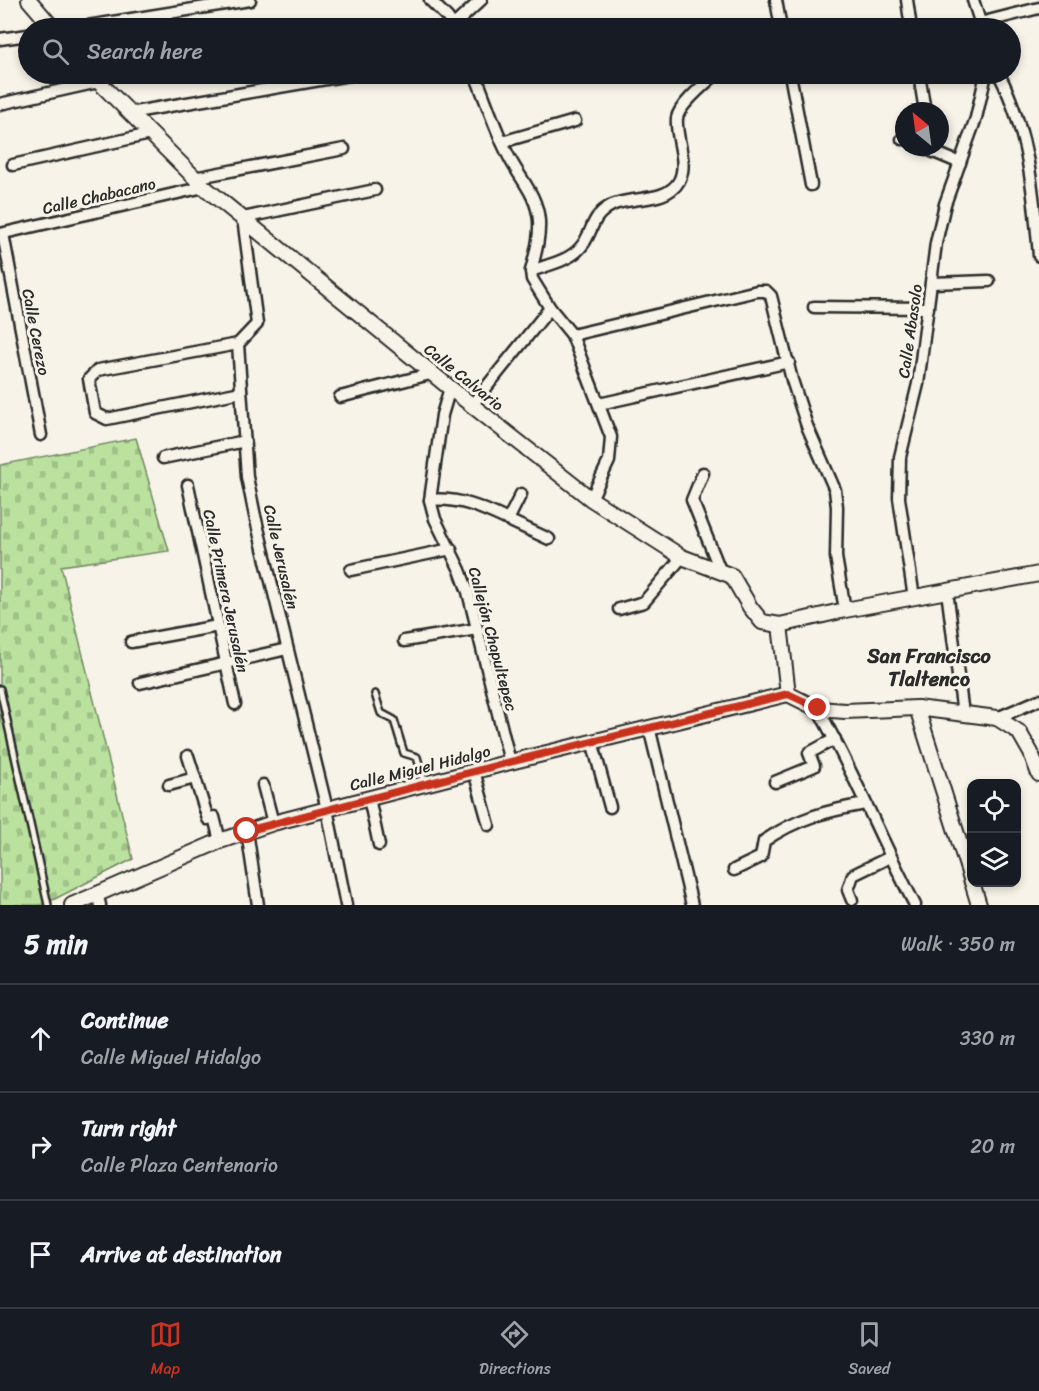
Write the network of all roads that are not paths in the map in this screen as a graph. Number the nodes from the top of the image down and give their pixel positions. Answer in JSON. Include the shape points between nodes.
{"nodes":[{"id":1,"x":29,"y":0,"type":"edge"},
{"id":2,"x":250,"y":0,"type":"edge"},
{"id":3,"x":430,"y":0,"type":"edge"},
{"id":4,"x":481,"y":0,"type":"edge"},
{"id":5,"x":776,"y":0,"type":"edge"},
{"id":6,"x":907,"y":0,"type":"edge"},
{"id":7,"x":973,"y":0,"type":"edge"},
{"id":8,"x":1039,"y":8,"type":"edge"},
{"id":9,"x":44,"y":18,"type":"edge"},
{"id":10,"x":138,"y":18,"type":"edge"},
{"id":11,"x":447,"y":18,"type":"edge"},
{"id":12,"x":464,"y":18,"type":"edge"},
{"id":13,"x":779,"y":18,"type":"edge"},
{"id":14,"x":910,"y":18,"type":"edge"},
{"id":15,"x":979,"y":18,"type":"edge"},
{"id":16,"x":1007,"y":18,"type":"edge"},
{"id":17,"x":18,"y":36,"type":"edge"},
{"id":18,"x":0,"y":39,"type":"edge"},
{"id":19,"x":73,"y":84,"type":"edge"},
{"id":20,"x":101,"y":84,"type":"edge"},
{"id":21,"x":297,"y":84,"type":"edge"},
{"id":22,"x":479,"y":84,"type":"edge"},
{"id":23,"x":706,"y":84,"type":"edge"},
{"id":24,"x":792,"y":84,"type":"edge"},
{"id":25,"x":921,"y":84,"type":"edge"},
{"id":26,"x":984,"y":84,"type":"edge"},
{"id":27,"x":1004,"y":84,"type":"edge"},
{"id":28,"x":924,"y":102,"type":"edge"},
{"id":29,"x":0,"y":104,"type":"edge"},
{"id":30,"x":129,"y":113,"type":"junction"},
{"id":31,"x":575,"y":121,"type":"dead end"},
{"id":32,"x":150,"y":134,"type":"junction"},
{"id":33,"x":502,"y":142,"type":"junction"},
{"id":34,"x":344,"y":148,"type":"dead end"},
{"id":35,"x":943,"y":156,"type":"edge"},
{"id":36,"x":960,"y":163,"type":"junction"},
{"id":37,"x":13,"y":165,"type":"dead end"},
{"id":38,"x":199,"y":182,"type":"junction"},
{"id":39,"x":812,"y":185,"type":"dead end"},
{"id":40,"x":375,"y":190,"type":"dead end"},
{"id":41,"x":243,"y":218,"type":"junction"},
{"id":42,"x":1,"y":234,"type":"edge"},
{"id":43,"x":1039,"y":256,"type":"edge"},
{"id":44,"x":531,"y":272,"type":"junction"},
{"id":45,"x":989,"y":281,"type":"dead end"},
{"id":46,"x":932,"y":283,"type":"junction"},
{"id":47,"x":814,"y":307,"type":"dead end"},
{"id":48,"x":550,"y":308,"type":"junction"},
{"id":49,"x":928,"y":308,"type":"junction"},
{"id":50,"x":572,"y":335,"type":"junction"},
{"id":51,"x":237,"y":344,"type":"junction"},
{"id":52,"x":789,"y":362,"type":"junction"},
{"id":53,"x":434,"y":373,"type":"junction"},
{"id":54,"x":450,"y":388,"type":"junction"},
{"id":55,"x":241,"y":392,"type":"junction"},
{"id":56,"x":340,"y":398,"type":"dead end"},
{"id":57,"x":599,"y":404,"type":"junction"},
{"id":58,"x":472,"y":405,"type":"junction"},
{"id":59,"x":41,"y":435,"type":"dead end"},
{"id":60,"x":245,"y":441,"type":"junction"},
{"id":61,"x":163,"y":458,"type":"dead end"},
{"id":62,"x":703,"y":473,"type":"dead end"},
{"id":63,"x":188,"y":485,"type":"dead end"},
{"id":64,"x":521,"y":494,"type":"dead end"},
{"id":65,"x":430,"y":500,"type":"junction"},
{"id":66,"x":591,"y":500,"type":"junction"},
{"id":67,"x":508,"y":520,"type":"junction"},
{"id":68,"x":549,"y":539,"type":"dead end"},
{"id":69,"x":451,"y":549,"type":"junction"},
{"id":70,"x":682,"y":557,"type":"junction"},
{"id":71,"x":351,"y":570,"type":"dead end"},
{"id":72,"x":720,"y":570,"type":"junction"},
{"id":73,"x":1039,"y":574,"type":"edge"},
{"id":74,"x":946,"y":591,"type":"junction"},
{"id":75,"x":914,"y":598,"type":"junction"},
{"id":76,"x":619,"y":609,"type":"dead end"},
{"id":77,"x":845,"y":610,"type":"junction"},
{"id":78,"x":780,"y":625,"type":"junction"},
{"id":79,"x":218,"y":626,"type":"junction"},
{"id":80,"x":477,"y":629,"type":"junction"},
{"id":81,"x":404,"y":641,"type":"dead end"},
{"id":82,"x":131,"y":642,"type":"dead end"},
{"id":83,"x":287,"y":648,"type":"junction"},
{"id":84,"x":226,"y":663,"type":"junction"},
{"id":85,"x":140,"y":683,"type":"dead end"},
{"id":86,"x":0,"y":689,"type":"edge"},
{"id":87,"x":375,"y":694,"type":"dead end"},
{"id":88,"x":788,"y":694,"type":"junction"},
{"id":89,"x":1039,"y":700,"type":"edge"},
{"id":90,"x":235,"y":704,"type":"dead end"},
{"id":91,"x":818,"y":708,"type":"junction"},
{"id":92,"x":917,"y":708,"type":"junction"},
{"id":93,"x":963,"y":714,"type":"junction"},
{"id":94,"x":997,"y":718,"type":"junction"},
{"id":95,"x":649,"y":727,"type":"junction"},
{"id":96,"x":835,"y":739,"type":"junction"},
{"id":97,"x":592,"y":741,"type":"junction"},
{"id":98,"x":1035,"y":754,"type":"edge"},
{"id":99,"x":188,"y":756,"type":"dead end"},
{"id":100,"x":510,"y":762,"type":"junction"},
{"id":101,"x":474,"y":771,"type":"junction"},
{"id":102,"x":1039,"y":774,"type":"edge"},
{"id":103,"x":195,"y":778,"type":"junction"},
{"id":104,"x":775,"y":782,"type":"dead end"},
{"id":105,"x":425,"y":783,"type":"junction"},
{"id":106,"x":169,"y":785,"type":"dead end"},
{"id":107,"x":263,"y":785,"type":"dead end"},
{"id":108,"x":369,"y":798,"type":"junction"},
{"id":109,"x":865,"y":804,"type":"junction"},
{"id":110,"x":610,"y":807,"type":"dead end"},
{"id":111,"x":327,"y":809,"type":"junction"},
{"id":112,"x":273,"y":823,"type":"junction"},
{"id":113,"x":489,"y":825,"type":"dead end"},
{"id":114,"x":247,"y":831,"type":"junction"},
{"id":115,"x":220,"y":840,"type":"junction"},
{"id":116,"x":379,"y":845,"type":"dead end"},
{"id":117,"x":890,"y":857,"type":"junction"},
{"id":118,"x":967,"y":866,"type":"edge"},
{"id":119,"x":734,"y":870,"type":"dead end"},
{"id":120,"x":974,"y":887,"type":"edge"},
{"id":121,"x":98,"y":899,"type":"edge"},
{"id":122,"x":852,"y":900,"type":"dead end"},
{"id":123,"x":48,"y":905,"type":"edge"},
{"id":124,"x":72,"y":905,"type":"edge"},
{"id":125,"x":258,"y":905,"type":"edge"},
{"id":126,"x":345,"y":905,"type":"edge"},
{"id":127,"x":692,"y":905,"type":"edge"},
{"id":128,"x":915,"y":905,"type":"edge"},
{"id":129,"x":979,"y":905,"type":"edge"}],
"edges":[{"from":1,"to":9,"type":"street"},
{"from":2,"to":10,"type":"street"},
{"from":3,"to":11,"type":"street"},
{"from":4,"to":12,"type":"street"},
{"from":5,"to":13,"type":"street"},
{"from":6,"to":14,"type":"street"},
{"from":7,"to":15,"type":"street"},
{"from":8,"to":16,"type":"street"},
{"from":17,"to":18,"type":"street"},
{"from":19,"to":29,"type":"street"},
{"from":20,"to":30,"type":"street","name":"Calle Calvario"},
{"from":21,"to":30,"type":"street"},
{"from":22,"to":33,"type":"street"},
{"from":23,"to":44,"type":"street","via":[[677,117],[683,172],[677,184],[669,192],[615,204],[603,211],[592,223],[583,246],[573,255]]},
{"from":24,"to":39,"type":"street"},
{"from":25,"to":28,"type":"street"},
{"from":26,"to":36,"type":"street","name":"Calle Abasolo"},
{"from":27,"to":43,"type":"street","via":[[1017,114],[1034,193]]},
{"from":30,"to":32,"type":"street","name":"Calle Calvario"},
{"from":31,"to":33,"type":"street"},
{"from":32,"to":37,"type":"street"},
{"from":32,"to":38,"type":"street","name":"Calle Calvario"},
{"from":33,"to":44,"type":"street","via":[[527,183],[539,221]]},
{"from":34,"to":38,"type":"street","name":"Calle Chabacano"},
{"from":35,"to":36,"type":"street"},
{"from":36,"to":46,"type":"street","name":"Calle Abasolo","via":[[945,204]]},
{"from":38,"to":41,"type":"street","name":"Calle Calvario"},
{"from":38,"to":42,"type":"street","name":"Calle Chabacano"},
{"from":40,"to":41,"type":"street"},
{"from":41,"to":51,"type":"street","via":[[257,324]]},
{"from":41,"to":53,"type":"street","name":"Calle Calvario"},
{"from":42,"to":59,"type":"street","name":"Calle Cerezo"},
{"from":44,"to":48,"type":"street"},
{"from":45,"to":46,"type":"street"},
{"from":46,"to":49,"type":"street","name":"Calle Abasolo"},
{"from":47,"to":49,"type":"street"},
{"from":48,"to":50,"type":"street"},
{"from":48,"to":58,"type":"street"},
{"from":49,"to":75,"type":"street","name":"Calle Abasolo","via":[[918,384],[900,457],[898,498]]},
{"from":50,"to":52,"type":"street","via":[[766,291],[771,296]]},
{"from":50,"to":57,"type":"street"},
{"from":51,"to":55,"type":"street","name":"Calle Jerusalén"},
{"from":51,"to":55,"type":"street","via":[[98,370],[89,380],[95,413],[107,419]]},
{"from":52,"to":57,"type":"street"},
{"from":52,"to":77,"type":"street","via":[[807,426],[835,490],[836,557]]},
{"from":53,"to":54,"type":"street","name":"Calle Calvario"},
{"from":53,"to":56,"type":"street"},
{"from":54,"to":58,"type":"street","name":"Calle Calvario"},
{"from":54,"to":65,"type":"street","name":"Callejón Chapultepec","via":[[442,415]]},
{"from":55,"to":60,"type":"street","name":"Calle Jerusalén"},
{"from":57,"to":66,"type":"street","via":[[611,437],[609,461]]},
{"from":58,"to":66,"type":"street","name":"Calle Calvario"},
{"from":60,"to":61,"type":"street"},
{"from":60,"to":83,"type":"street","name":"Calle Jerusalén","via":[[247,477]]},
{"from":62,"to":72,"type":"street","via":[[692,500]]},
{"from":63,"to":79,"type":"street","name":"Calle Primera Jerusalén"},
{"from":64,"to":67,"type":"street"},
{"from":65,"to":67,"type":"street","via":[[477,506]]},
{"from":65,"to":69,"type":"street","name":"Callejón Chapultepec"},
{"from":66,"to":70,"type":"street","name":"Calle Calvario"},
{"from":67,"to":68,"type":"street"},
{"from":69,"to":71,"type":"street"},
{"from":69,"to":80,"type":"street","name":"Callejón Chapultepec"},
{"from":70,"to":72,"type":"street","name":"Calle Calvario"},
{"from":70,"to":76,"type":"street","via":[[644,602]]},
{"from":72,"to":78,"type":"street","name":"Calle Calvario","via":[[732,576],[762,622]]},
{"from":73,"to":74,"type":"street"},
{"from":74,"to":75,"type":"street"},
{"from":74,"to":93,"type":"street"},
{"from":75,"to":77,"type":"street"},
{"from":77,"to":78,"type":"street"},
{"from":78,"to":88,"type":"street"},
{"from":79,"to":82,"type":"street"},
{"from":79,"to":84,"type":"street","name":"Calle Primera Jerusalén"},
{"from":80,"to":81,"type":"street"},
{"from":80,"to":100,"type":"street","name":"Callejón Chapultepec"},
{"from":83,"to":84,"type":"street"},
{"from":83,"to":111,"type":"street","name":"Calle Jerusalén"},
{"from":84,"to":85,"type":"street"},
{"from":84,"to":90,"type":"street","name":"Calle Primera Jerusalén"},
{"from":86,"to":123,"type":"lane"},
{"from":87,"to":105,"type":"lane","via":[[381,713],[394,720],[405,753],[417,757]]},
{"from":88,"to":91,"type":"street"},
{"from":88,"to":95,"type":"street","name":"Calle Miguel Hidalgo"},
{"from":89,"to":94,"type":"street"},
{"from":91,"to":92,"type":"street"},
{"from":91,"to":96,"type":"street"},
{"from":92,"to":93,"type":"street"},
{"from":92,"to":118,"type":"street"},
{"from":93,"to":94,"type":"street"},
{"from":94,"to":98,"type":"street","via":[[1019,732]]},
{"from":95,"to":97,"type":"street","name":"Calle Miguel Hidalgo"},
{"from":95,"to":127,"type":"street"},
{"from":96,"to":104,"type":"street","via":[[810,753],[814,766]]},
{"from":96,"to":109,"type":"street"},
{"from":97,"to":100,"type":"street","name":"Calle Miguel Hidalgo"},
{"from":97,"to":110,"type":"street"},
{"from":98,"to":102,"type":"street"},
{"from":99,"to":103,"type":"street"},
{"from":100,"to":101,"type":"street","name":"Calle Miguel Hidalgo"},
{"from":101,"to":105,"type":"street","name":"Calle Miguel Hidalgo"},
{"from":101,"to":113,"type":"street"},
{"from":103,"to":106,"type":"street"},
{"from":103,"to":115,"type":"street","via":[[208,819],[214,817]]},
{"from":105,"to":108,"type":"street","name":"Calle Miguel Hidalgo"},
{"from":107,"to":112,"type":"street"},
{"from":108,"to":111,"type":"street","name":"Calle Miguel Hidalgo"},
{"from":108,"to":116,"type":"street"},
{"from":109,"to":117,"type":"street"},
{"from":109,"to":119,"type":"street","via":[[822,812],[780,830],[764,841],[761,857]]},
{"from":111,"to":112,"type":"street","name":"Calle Miguel Hidalgo"},
{"from":111,"to":126,"type":"street","name":"Calle Jerusalén"},
{"from":112,"to":114,"type":"street","name":"Calle Miguel Hidalgo"},
{"from":114,"to":115,"type":"street","name":"Calle Miguel Hidalgo"},
{"from":114,"to":125,"type":"street"},
{"from":115,"to":121,"type":"street","name":"Calle Miguel Hidalgo"},
{"from":117,"to":122,"type":"street","via":[[852,875],[848,890]]},
{"from":117,"to":128,"type":"street"},
{"from":120,"to":129,"type":"street"},
{"from":121,"to":124,"type":"street","name":"Calle Miguel Hidalgo"}]}
